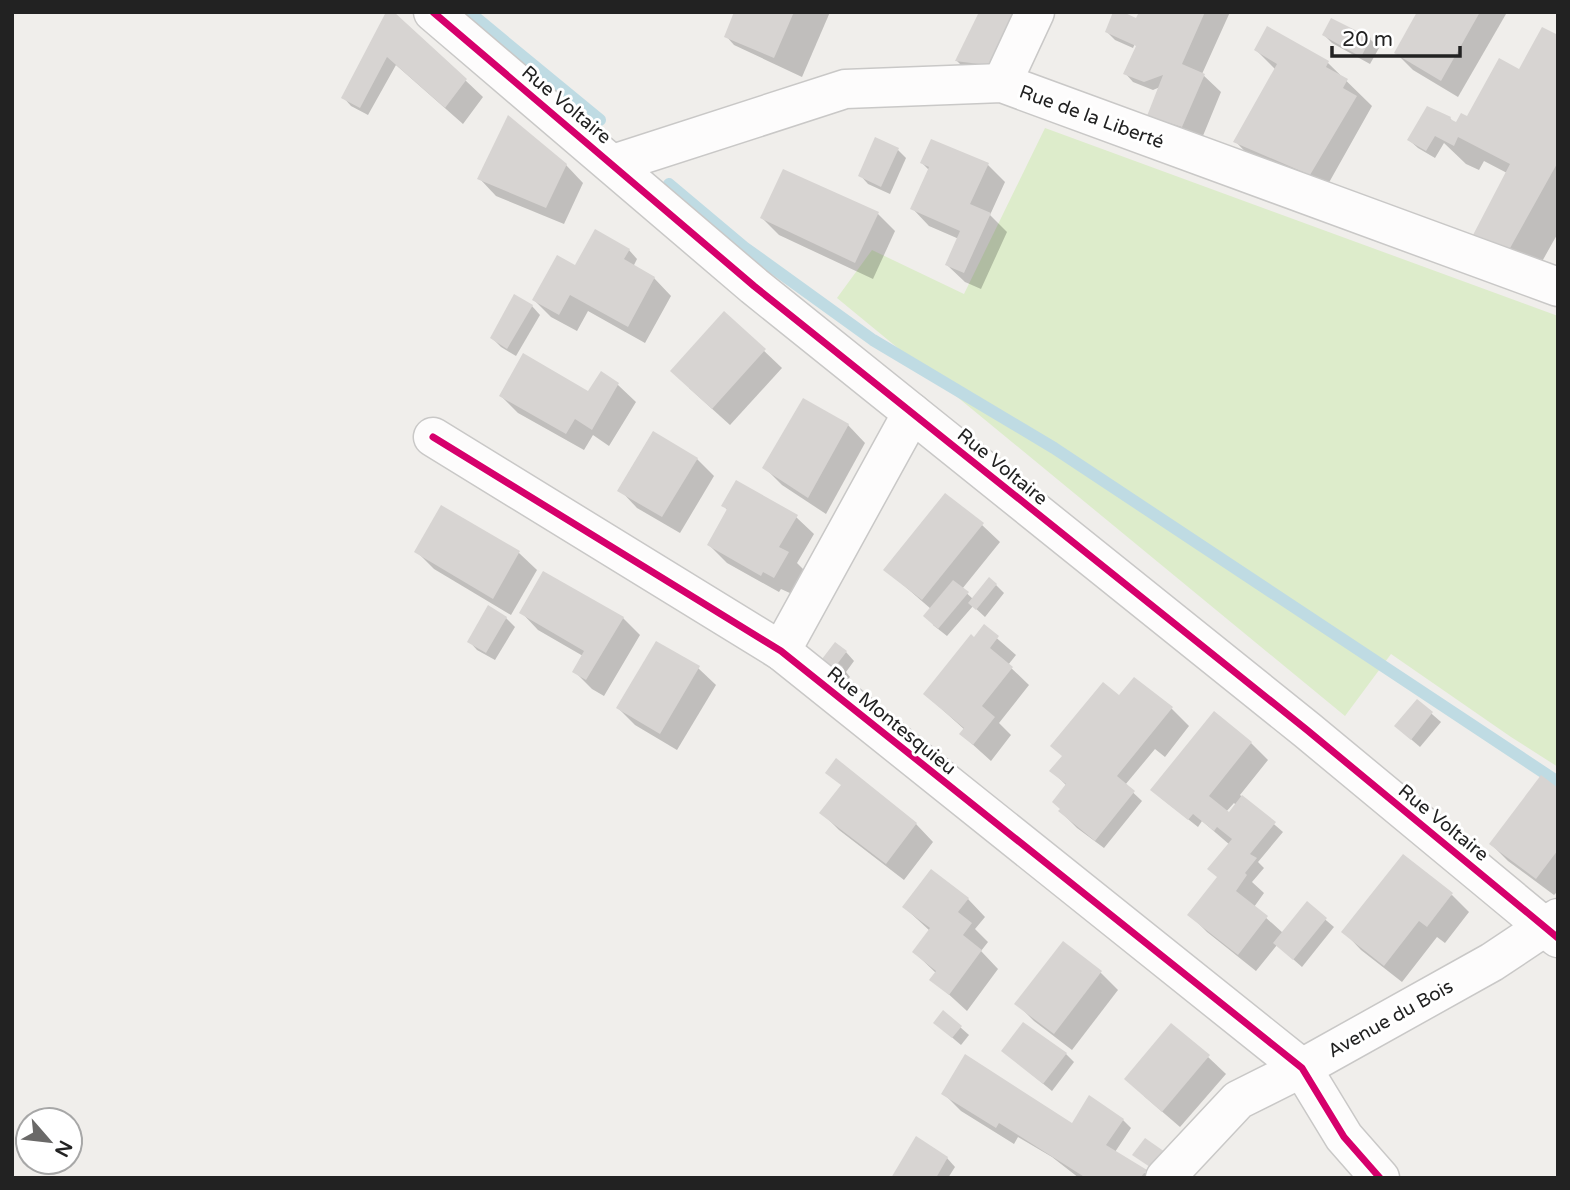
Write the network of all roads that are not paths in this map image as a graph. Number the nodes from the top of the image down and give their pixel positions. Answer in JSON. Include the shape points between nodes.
{"nodes":[{"id":1,"x":433,"y":12,"type":"edge"},
{"id":2,"x":1035,"y":12,"type":"edge"},
{"id":3,"x":1002,"y":83,"type":"junction"},
{"id":4,"x":613,"y":164,"type":"junction"},
{"id":5,"x":1558,"y":287,"type":"edge"},
{"id":6,"x":912,"y":414,"type":"junction"},
{"id":7,"x":433,"y":437,"type":"dead end"},
{"id":8,"x":781,"y":651,"type":"junction"},
{"id":9,"x":1554,"y":928,"type":"edge"},
{"id":10,"x":1302,"y":1068,"type":"junction"},
{"id":11,"x":1165,"y":1178,"type":"edge"},
{"id":12,"x":1380,"y":1178,"type":"edge"}],
"edges":[{"from":1,"to":4,"type":"street","name":"Rue Voltaire"},
{"from":2,"to":3,"type":"street"},
{"from":3,"to":4,"type":"street","name":"Rue de la Liberté","via":[[845,89]]},
{"from":3,"to":5,"type":"street","name":"Rue de la Liberté"},
{"from":4,"to":6,"type":"street","name":"Rue Voltaire"},
{"from":6,"to":8,"type":"street"},
{"from":6,"to":9,"type":"street","name":"Rue Voltaire"},
{"from":7,"to":8,"type":"street","name":"Rue Montesquieu"},
{"from":8,"to":10,"type":"street","name":"Rue Montesquieu"},
{"from":9,"to":10,"type":"street","name":"Avenue du Bois"},
{"from":10,"to":11,"type":"street","name":"Avenue du Bois","via":[[1238,1100]]},
{"from":10,"to":12,"type":"street","name":"Rue Montesquieu","via":[[1344,1137]]}]}
